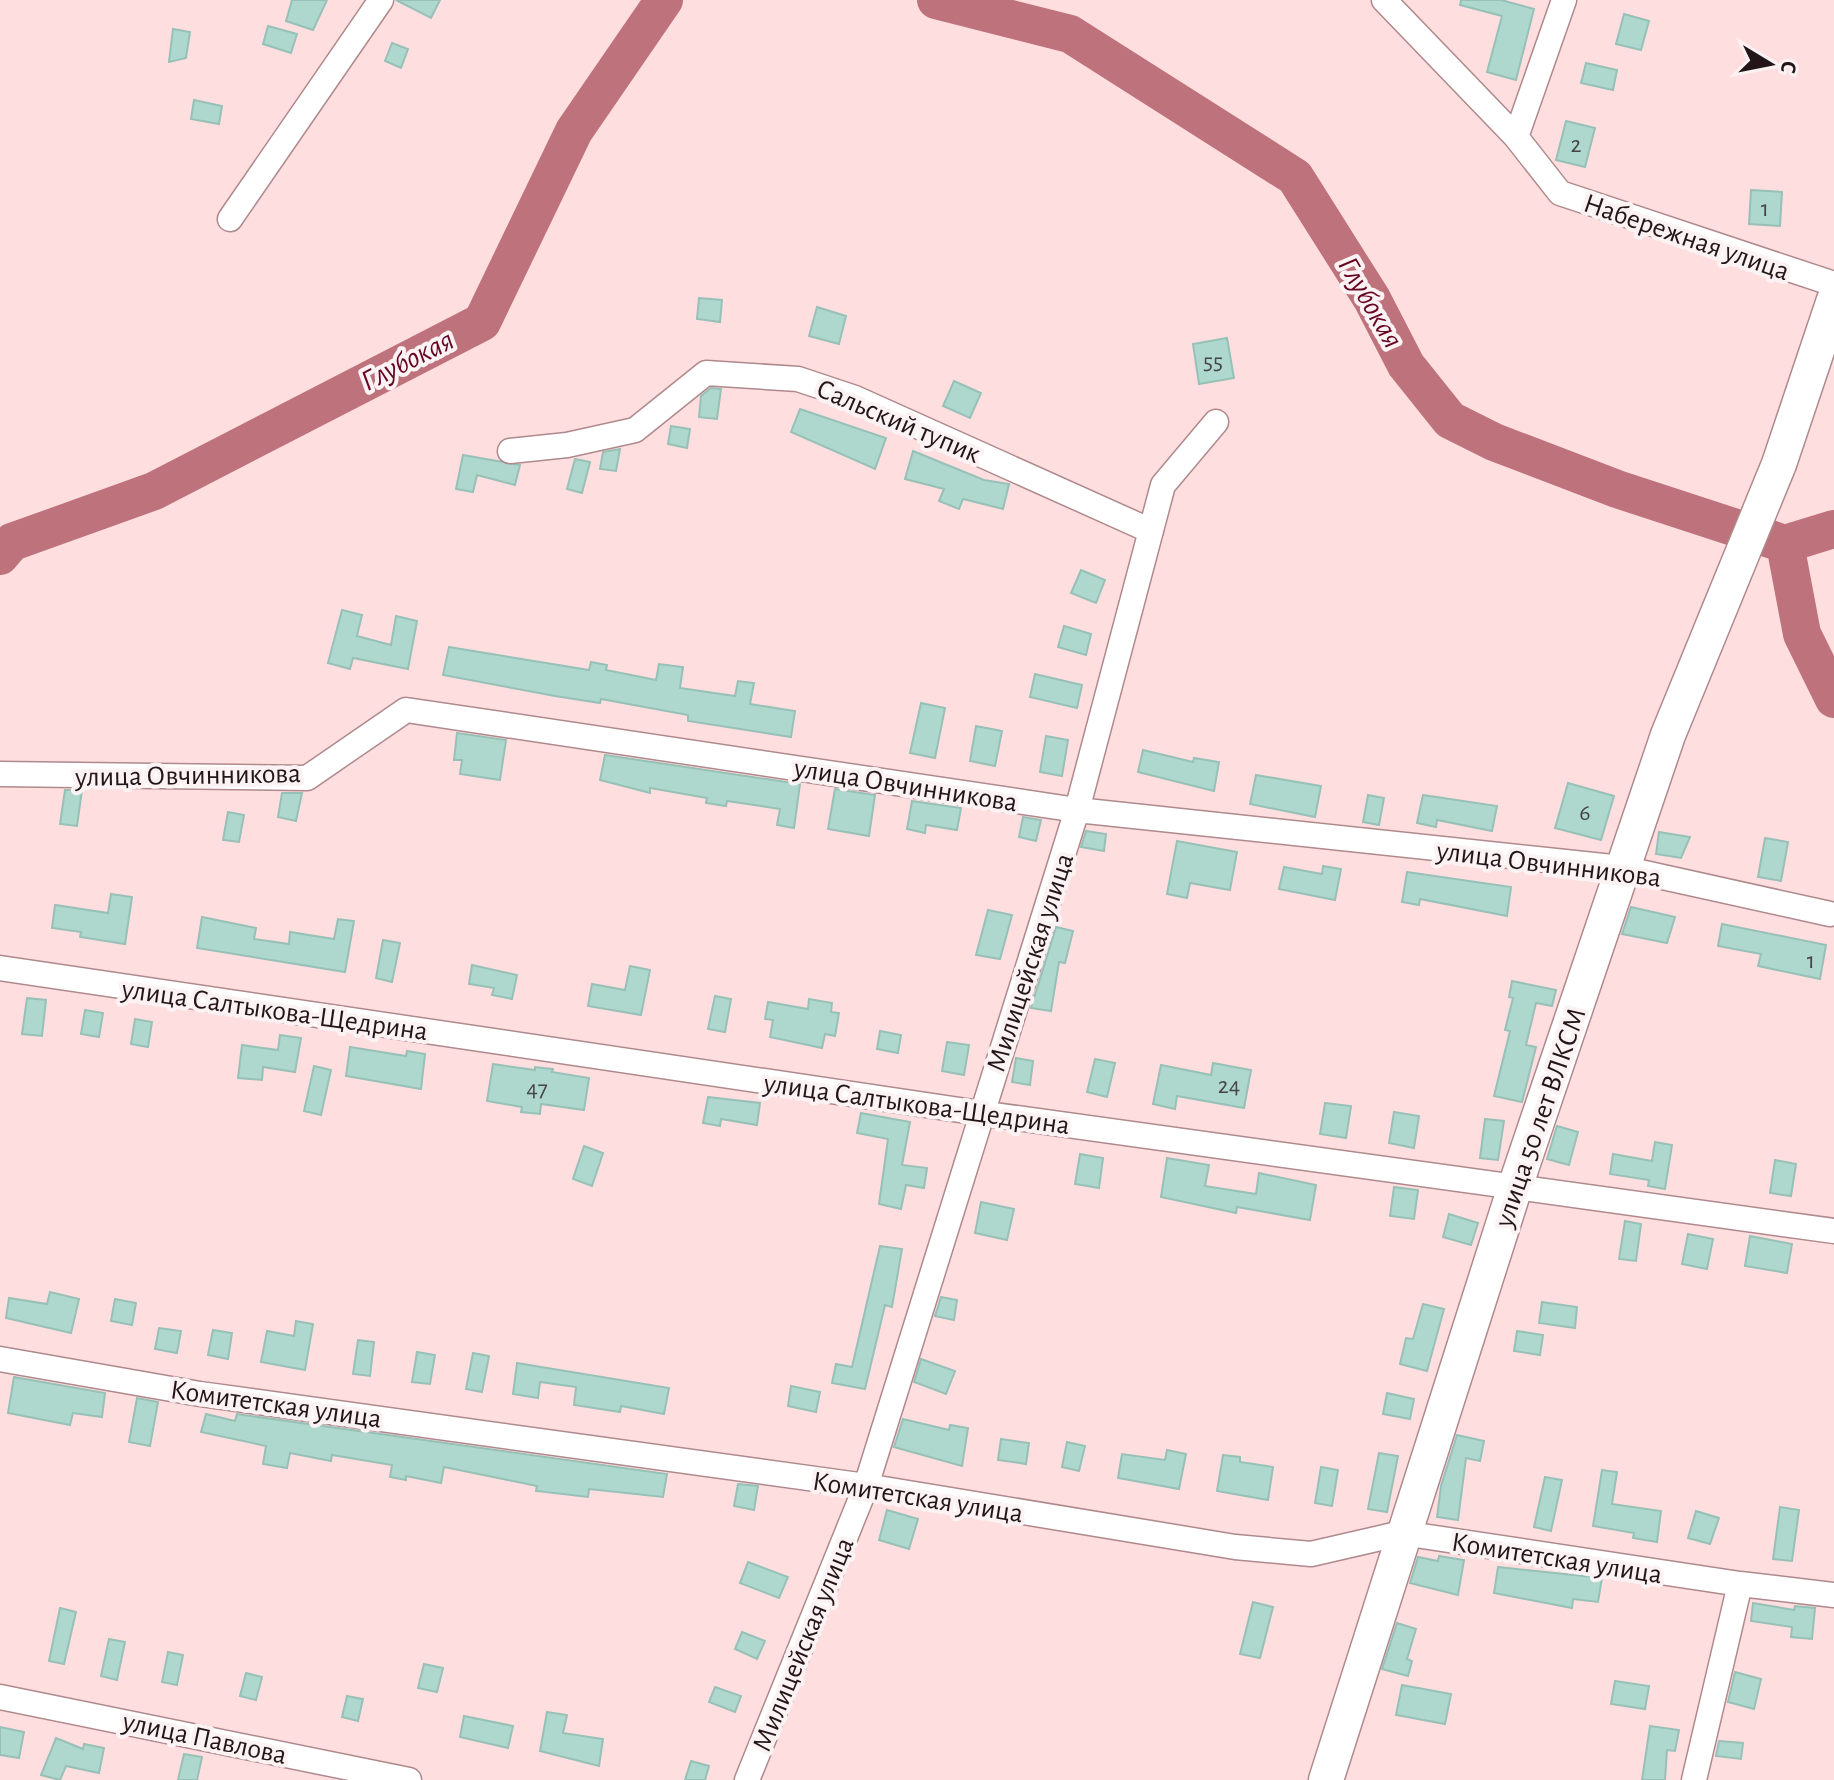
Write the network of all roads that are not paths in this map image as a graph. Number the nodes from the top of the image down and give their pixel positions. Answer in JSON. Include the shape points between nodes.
{"nodes":[{"id":1,"x":381,"y":0,"type":"edge"},
{"id":2,"x":1384,"y":0,"type":"edge"},
{"id":3,"x":1564,"y":0,"type":"edge"},
{"id":4,"x":1516,"y":137,"type":"junction"},
{"id":5,"x":230,"y":219,"type":"dead end"},
{"id":6,"x":1834,"y":284,"type":"edge"},
{"id":7,"x":1834,"y":300,"type":"edge"},
{"id":8,"x":1216,"y":422,"type":"dead end"},
{"id":9,"x":510,"y":451,"type":"dead end"},
{"id":10,"x":1151,"y":531,"type":"junction"},
{"id":11,"x":0,"y":774,"type":"edge"},
{"id":12,"x":1077,"y":810,"type":"junction"},
{"id":13,"x":1622,"y":868,"type":"junction"},
{"id":14,"x":1830,"y":914,"type":"dead end"},
{"id":15,"x":0,"y":968,"type":"edge"},
{"id":16,"x":980,"y":1113,"type":"junction"},
{"id":17,"x":1515,"y":1187,"type":"junction"},
{"id":18,"x":1834,"y":1231,"type":"edge"},
{"id":19,"x":0,"y":1359,"type":"edge"},
{"id":20,"x":866,"y":1486,"type":"junction"},
{"id":21,"x":1402,"y":1533,"type":"junction"},
{"id":22,"x":1740,"y":1584,"type":"junction"},
{"id":23,"x":1834,"y":1595,"type":"edge"},
{"id":24,"x":0,"y":1697,"type":"edge"},
{"id":25,"x":409,"y":1780,"type":"edge"},
{"id":26,"x":747,"y":1780,"type":"edge"},
{"id":27,"x":1326,"y":1780,"type":"edge"},
{"id":28,"x":1694,"y":1780,"type":"edge"}],
"edges":[{"from":1,"to":5,"type":"street"},
{"from":2,"to":4,"type":"street","name":"Набережная улица"},
{"from":3,"to":4,"type":"street"},
{"from":4,"to":6,"type":"street","name":"Набережная улица","via":[[1560,193]]},
{"from":7,"to":13,"type":"main road","name":"улица 50 лет ВЛКСМ","via":[[1779,464],[1668,735]]},
{"from":8,"to":10,"type":"street","name":"Милицейская улица","via":[[1163,485]]},
{"from":9,"to":10,"type":"street","name":"Сальский тупик","via":[[635,430],[706,373],[798,379],[855,398]]},
{"from":10,"to":12,"type":"street","name":"Милицейская улица"},
{"from":11,"to":12,"type":"street","name":"улица Овчинникова","via":[[307,778],[406,710]]},
{"from":12,"to":13,"type":"street","name":"улица Овчинникова"},
{"from":12,"to":16,"type":"street","name":"Милицейская улица"},
{"from":13,"to":14,"type":"street","name":"улица Овчинникова"},
{"from":13,"to":17,"type":"main road","name":"улица 50 лет ВЛКСМ"},
{"from":15,"to":16,"type":"street","name":"улица Салтыкова-Щедрина"},
{"from":16,"to":17,"type":"street","name":"улица Салтыкова-Щедрина"},
{"from":16,"to":20,"type":"street","name":"Милицейская улица"},
{"from":17,"to":18,"type":"street","name":"улица Салтыкова-Щедрина"},
{"from":17,"to":21,"type":"main road","name":"улица 50 лет ВЛКСМ"},
{"from":19,"to":20,"type":"street","name":"Комитетская улица","via":[[200,1394]]},
{"from":20,"to":21,"type":"street","name":"Комитетская улица","via":[[1235,1547],[1311,1554]]},
{"from":20,"to":26,"type":"street","name":"Милицейская улица"},
{"from":21,"to":22,"type":"street","name":"Комитетская улица"},
{"from":21,"to":27,"type":"main road","name":"улица 50 лет ВЛКСМ"},
{"from":22,"to":23,"type":"street","name":"Комитетская улица"},
{"from":22,"to":28,"type":"street"},
{"from":24,"to":25,"type":"street","name":"улица Павлова"}]}
